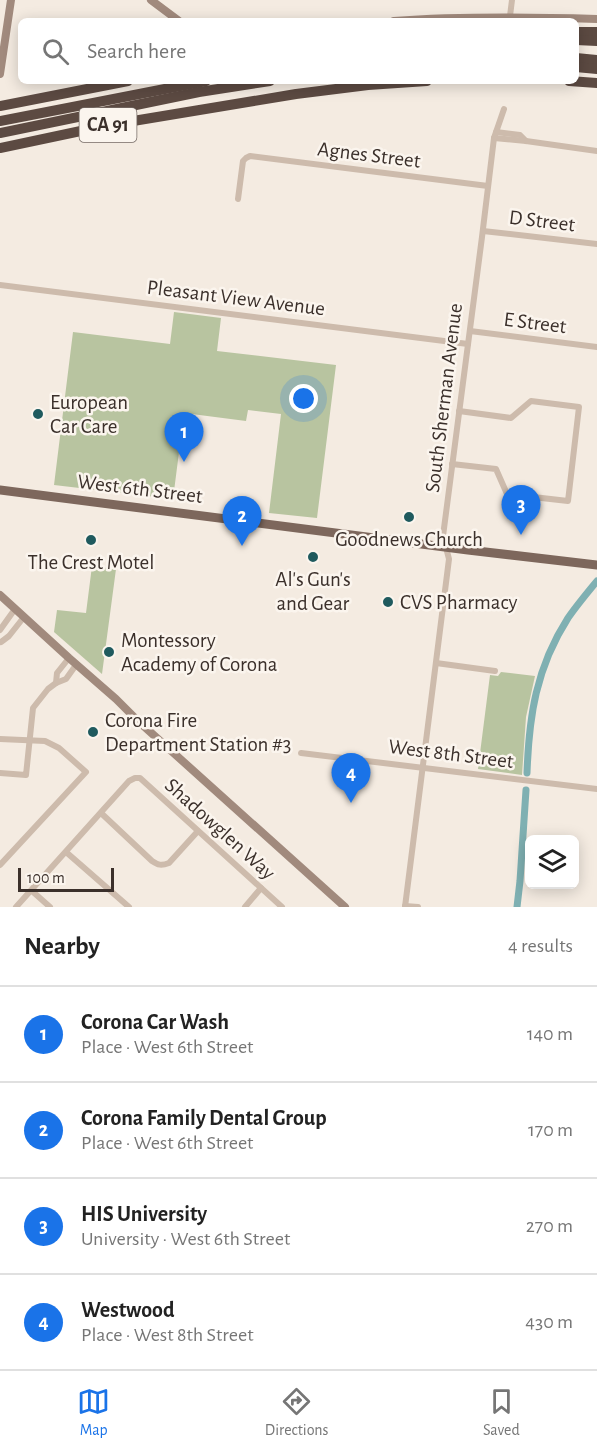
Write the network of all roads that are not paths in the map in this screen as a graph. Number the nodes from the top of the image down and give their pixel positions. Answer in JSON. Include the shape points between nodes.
{"nodes":[{"id":1,"x":11,"y":0,"type":"edge"},
{"id":2,"x":151,"y":0,"type":"edge"},
{"id":3,"x":512,"y":0,"type":"edge"},
{"id":4,"x":510,"y":16,"type":"junction"},
{"id":5,"x":175,"y":18,"type":"edge"},
{"id":6,"x":451,"y":18,"type":"edge"},
{"id":7,"x":568,"y":18,"type":"edge"},
{"id":8,"x":579,"y":18,"type":"edge"},
{"id":9,"x":597,"y":19,"type":"edge"},
{"id":10,"x":579,"y":32,"type":"edge"},
{"id":11,"x":597,"y":32,"type":"edge"},
{"id":12,"x":579,"y":40,"type":"edge"},
{"id":13,"x":597,"y":41,"type":"edge"},
{"id":14,"x":579,"y":58,"type":"edge"},
{"id":15,"x":597,"y":60,"type":"edge"},
{"id":16,"x":579,"y":67,"type":"edge"},
{"id":17,"x":597,"y":69,"type":"edge"},
{"id":18,"x":0,"y":74,"type":"edge"},
{"id":19,"x":579,"y":82,"type":"edge"},
{"id":20,"x":597,"y":83,"type":"edge"},
{"id":21,"x":113,"y":84,"type":"edge"},
{"id":22,"x":191,"y":84,"type":"edge"},
{"id":23,"x":251,"y":84,"type":"edge"},
{"id":24,"x":383,"y":84,"type":"edge"},
{"id":25,"x":0,"y":106,"type":"edge"},
{"id":26,"x":504,"y":109,"type":"dead end"},
{"id":27,"x":0,"y":121,"type":"edge"},
{"id":28,"x":0,"y":133,"type":"edge"},
{"id":29,"x":495,"y":135,"type":"junction"},
{"id":30,"x":0,"y":148,"type":"edge"},
{"id":31,"x":597,"y":151,"type":"edge"},
{"id":32,"x":488,"y":186,"type":"junction"},
{"id":33,"x":238,"y":199,"type":"dead end"},
{"id":34,"x":483,"y":231,"type":"junction"},
{"id":35,"x":597,"y":244,"type":"edge"},
{"id":36,"x":0,"y":285,"type":"edge"},
{"id":37,"x":470,"y":331,"type":"junction"},
{"id":38,"x":468,"y":344,"type":"junction"},
{"id":39,"x":597,"y":347,"type":"edge"},
{"id":40,"x":459,"y":411,"type":"junction"},
{"id":41,"x":452,"y":464,"type":"junction"},
{"id":42,"x":0,"y":490,"type":"edge"},
{"id":43,"x":446,"y":547,"type":"junction"},
{"id":44,"x":597,"y":564,"type":"edge"},
{"id":45,"x":0,"y":595,"type":"edge"},
{"id":46,"x":15,"y":609,"type":"junction"},
{"id":47,"x":24,"y":617,"type":"junction"},
{"id":48,"x":0,"y":632,"type":"edge"},
{"id":49,"x":0,"y":643,"type":"edge"},
{"id":50,"x":69,"y":658,"type":"junction"},
{"id":51,"x":436,"y":663,"type":"junction"},
{"id":52,"x":76,"y":665,"type":"junction"},
{"id":53,"x":495,"y":671,"type":"dead end"},
{"id":54,"x":56,"y":682,"type":"junction"},
{"id":55,"x":0,"y":739,"type":"edge"},
{"id":56,"x":30,"y":741,"type":"junction"},
{"id":57,"x":301,"y":753,"type":"dead end"},
{"id":58,"x":423,"y":767,"type":"junction"},
{"id":59,"x":0,"y":773,"type":"edge"},
{"id":60,"x":597,"y":789,"type":"edge"},
{"id":61,"x":101,"y":813,"type":"junction"},
{"id":62,"x":198,"y":831,"type":"junction"},
{"id":63,"x":66,"y":852,"type":"junction"},
{"id":64,"x":0,"y":865,"type":"edge"},
{"id":65,"x":261,"y":888,"type":"junction"},
{"id":66,"x":32,"y":891,"type":"junction"},
{"id":67,"x":405,"y":906,"type":"edge"},
{"id":68,"x":16,"y":907,"type":"edge"},
{"id":69,"x":50,"y":907,"type":"edge"},
{"id":70,"x":129,"y":907,"type":"edge"},
{"id":71,"x":244,"y":907,"type":"edge"},
{"id":72,"x":282,"y":907,"type":"edge"},
{"id":73,"x":345,"y":907,"type":"edge"},
{"id":74,"x":418,"y":907,"type":"edge"}],
"edges":[{"from":1,"to":18,"type":"main road"},
{"from":2,"to":5,"type":"main road"},
{"from":3,"to":4,"type":"street"},
{"from":4,"to":6,"type":"main road"},
{"from":4,"to":7,"type":"main road"},
{"from":8,"to":9,"type":"main road"},
{"from":10,"to":11,"type":"highway"},
{"from":12,"to":13,"type":"highway"},
{"from":14,"to":15,"type":"highway"},
{"from":16,"to":17,"type":"highway"},
{"from":19,"to":20,"type":"highway"},
{"from":21,"to":25,"type":"highway","number":"CA 91"},
{"from":22,"to":27,"type":"highway"},
{"from":23,"to":28,"type":"highway"},
{"from":24,"to":30,"type":"highway","number":"CA 91","via":[[109,125]]},
{"from":26,"to":29,"type":"street","name":"South Sherman Avenue"},
{"from":29,"to":31,"type":"street","via":[[520,135],[526,141]]},
{"from":29,"to":32,"type":"street","name":"South Sherman Avenue"},
{"from":32,"to":33,"type":"street","name":"Agnes Street","via":[[250,156],[243,164]]},
{"from":32,"to":34,"type":"street","name":"South Sherman Avenue"},
{"from":34,"to":35,"type":"street","name":"D Street"},
{"from":34,"to":37,"type":"street","name":"South Sherman Avenue"},
{"from":36,"to":38,"type":"street","name":"Pleasant View Avenue"},
{"from":37,"to":38,"type":"street","name":"South Sherman Avenue"},
{"from":37,"to":39,"type":"street","name":"E Street"},
{"from":38,"to":40,"type":"street","name":"South Sherman Avenue"},
{"from":40,"to":41,"type":"street","name":"South Sherman Avenue"},
{"from":40,"to":41,"type":"street","via":[[511,418],[531,401],[579,407],[568,501],[507,494],[496,469]]},
{"from":41,"to":43,"type":"street","name":"South Sherman Avenue","via":[[443,536]]},
{"from":42,"to":43,"type":"main road","name":"West 6th Street"},
{"from":43,"to":44,"type":"main road","name":"West 6th Street"},
{"from":43,"to":51,"type":"street","name":"South Sherman Avenue","via":[[449,559]]},
{"from":45,"to":46,"type":"main road"},
{"from":46,"to":47,"type":"main road"},
{"from":46,"to":48,"type":"street"},
{"from":47,"to":49,"type":"street"},
{"from":47,"to":50,"type":"main road"},
{"from":48,"to":49,"type":"street"},
{"from":50,"to":52,"type":"main road"},
{"from":50,"to":54,"type":"street","via":[[57,673]]},
{"from":51,"to":53,"type":"street"},
{"from":51,"to":58,"type":"street","name":"South Sherman Avenue"},
{"from":52,"to":54,"type":"street","via":[[66,679]]},
{"from":52,"to":73,"type":"main road"},
{"from":54,"to":56,"type":"street","via":[[33,708]]},
{"from":55,"to":56,"type":"street"},
{"from":56,"to":59,"type":"street","via":[[26,775]]},
{"from":56,"to":64,"type":"street","via":[[45,741],[59,748],[86,772]]},
{"from":57,"to":58,"type":"street","name":"West 8th Street"},
{"from":58,"to":60,"type":"street","name":"West 8th Street"},
{"from":58,"to":67,"type":"street","name":"South Sherman Avenue"},
{"from":61,"to":62,"type":"street","via":[[158,865],[169,863]]},
{"from":61,"to":62,"type":"street","name":"Shadowglen Way","via":[[129,781],[140,778]]},
{"from":61,"to":63,"type":"street"},
{"from":62,"to":65,"type":"street","name":"Shadowglen Way"},
{"from":63,"to":66,"type":"street"},
{"from":63,"to":70,"type":"street"},
{"from":65,"to":71,"type":"street"},
{"from":65,"to":72,"type":"street","name":"Shadowglen Way"},
{"from":66,"to":68,"type":"street"},
{"from":66,"to":69,"type":"street"},
{"from":67,"to":74,"type":"street"}]}
